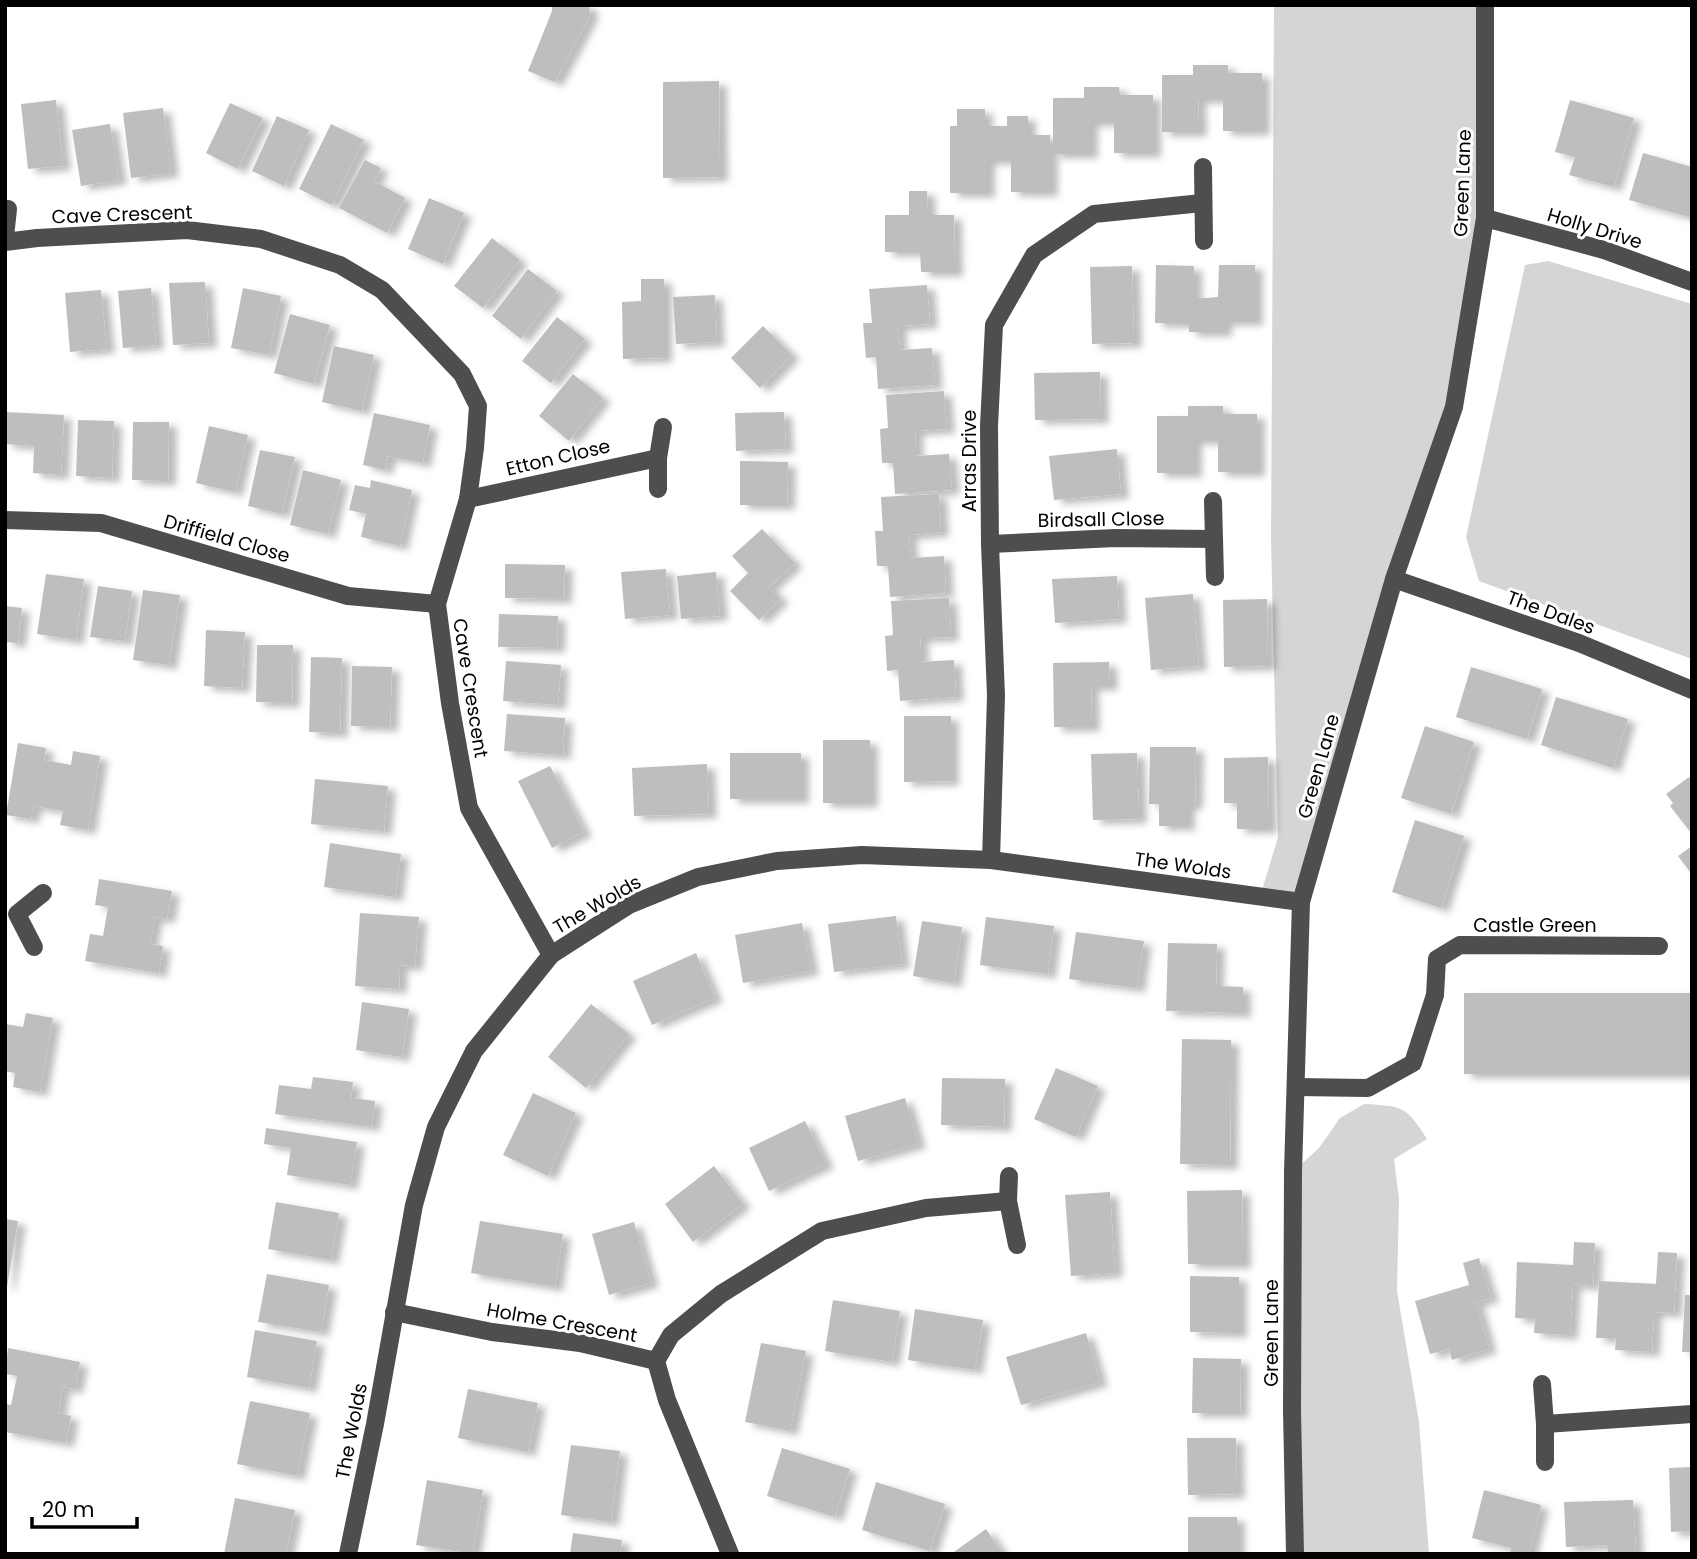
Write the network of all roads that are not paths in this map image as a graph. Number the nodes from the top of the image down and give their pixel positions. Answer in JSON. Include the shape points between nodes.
{"nodes":[{"id":1,"x":1485,"y":5,"type":"edge"},
{"id":2,"x":1203,"y":167,"type":"dead end"},
{"id":3,"x":1202,"y":203,"type":"junction"},
{"id":4,"x":8,"y":209,"type":"dead end"},
{"id":5,"x":1486,"y":218,"type":"junction"},
{"id":6,"x":5,"y":240,"type":"edge"},
{"id":7,"x":1204,"y":242,"type":"dead end"},
{"id":8,"x":1692,"y":282,"type":"edge"},
{"id":9,"x":663,"y":427,"type":"dead end"},
{"id":10,"x":658,"y":458,"type":"junction"},
{"id":11,"x":658,"y":489,"type":"dead end"},
{"id":12,"x":468,"y":499,"type":"junction"},
{"id":13,"x":1213,"y":501,"type":"dead end"},
{"id":14,"x":5,"y":520,"type":"edge"},
{"id":15,"x":1214,"y":539,"type":"junction"},
{"id":16,"x":990,"y":544,"type":"junction"},
{"id":17,"x":1215,"y":577,"type":"dead end"},
{"id":18,"x":1394,"y":579,"type":"junction"},
{"id":19,"x":437,"y":604,"type":"junction"},
{"id":20,"x":1692,"y":690,"type":"edge"},
{"id":21,"x":991,"y":859,"type":"junction"},
{"id":22,"x":43,"y":893,"type":"dead end"},
{"id":23,"x":1301,"y":902,"type":"junction"},
{"id":24,"x":11,"y":913,"type":"edge"},
{"id":25,"x":1659,"y":946,"type":"dead end"},
{"id":26,"x":34,"y":947,"type":"dead end"},
{"id":27,"x":551,"y":955,"type":"junction"},
{"id":28,"x":1296,"y":1087,"type":"junction"},
{"id":29,"x":1009,"y":1176,"type":"dead end"},
{"id":30,"x":1008,"y":1201,"type":"junction"},
{"id":31,"x":1017,"y":1245,"type":"dead end"},
{"id":32,"x":394,"y":1312,"type":"junction"},
{"id":33,"x":656,"y":1361,"type":"junction"},
{"id":34,"x":1542,"y":1384,"type":"dead end"},
{"id":35,"x":1692,"y":1415,"type":"edge"},
{"id":36,"x":1545,"y":1424,"type":"junction"},
{"id":37,"x":1545,"y":1462,"type":"dead end"},
{"id":38,"x":348,"y":1554,"type":"edge"},
{"id":39,"x":730,"y":1554,"type":"edge"},
{"id":40,"x":1295,"y":1554,"type":"edge"}],
"edges":[{"from":1,"to":5,"type":"street","name":"Green Lane"},
{"from":2,"to":3,"type":"street"},
{"from":3,"to":7,"type":"street"},
{"from":3,"to":16,"type":"street","name":"Arras Drive","via":[[1094,214],[1034,255],[995,325],[989,426]]},
{"from":4,"to":6,"type":"street","name":"Cave Crescent"},
{"from":5,"to":8,"type":"street","name":"Holly Drive","via":[[1604,250]]},
{"from":5,"to":18,"type":"street","name":"Green Lane","via":[[1454,407]]},
{"from":6,"to":12,"type":"street","name":"Cave Crescent","via":[[187,230],[261,239],[340,265],[382,290],[462,374],[478,406]]},
{"from":9,"to":10,"type":"street"},
{"from":10,"to":11,"type":"street"},
{"from":10,"to":12,"type":"street","name":"Etton Close"},
{"from":12,"to":19,"type":"street","name":"Cave Crescent"},
{"from":13,"to":15,"type":"street"},
{"from":14,"to":19,"type":"street","name":"Driffield Close","via":[[100,523],[348,596]]},
{"from":15,"to":16,"type":"street","name":"Birdsall Close"},
{"from":15,"to":17,"type":"street"},
{"from":16,"to":21,"type":"street","name":"Arras Drive","via":[[996,696]]},
{"from":18,"to":20,"type":"street","name":"The Dales","via":[[1579,643]]},
{"from":18,"to":23,"type":"street","name":"Green Lane"},
{"from":19,"to":27,"type":"street","name":"Cave Crescent","via":[[469,808]]},
{"from":21,"to":23,"type":"street","name":"The Wolds"},
{"from":21,"to":27,"type":"street","name":"The Wolds","via":[[862,855],[777,861],[698,877],[629,905]]},
{"from":22,"to":24,"type":"street"},
{"from":23,"to":28,"type":"street","name":"Green Lane"},
{"from":24,"to":26,"type":"street"},
{"from":25,"to":28,"type":"street","name":"Castle Green","via":[[1460,945],[1437,959],[1435,995],[1413,1063],[1368,1088]]},
{"from":27,"to":32,"type":"street","name":"The Wolds","via":[[474,1051],[436,1126],[414,1205]]},
{"from":28,"to":40,"type":"street","name":"Green Lane"},
{"from":29,"to":30,"type":"street"},
{"from":30,"to":31,"type":"street"},
{"from":30,"to":33,"type":"street","name":"Holme Crescent","via":[[926,1208],[822,1231],[721,1294],[671,1335]]},
{"from":32,"to":33,"type":"street","name":"Holme Crescent","via":[[492,1332],[580,1343]]},
{"from":32,"to":38,"type":"street","name":"The Wolds"},
{"from":33,"to":39,"type":"street","via":[[667,1400]]},
{"from":34,"to":36,"type":"street"},
{"from":35,"to":36,"type":"street"},
{"from":36,"to":37,"type":"street"}]}
